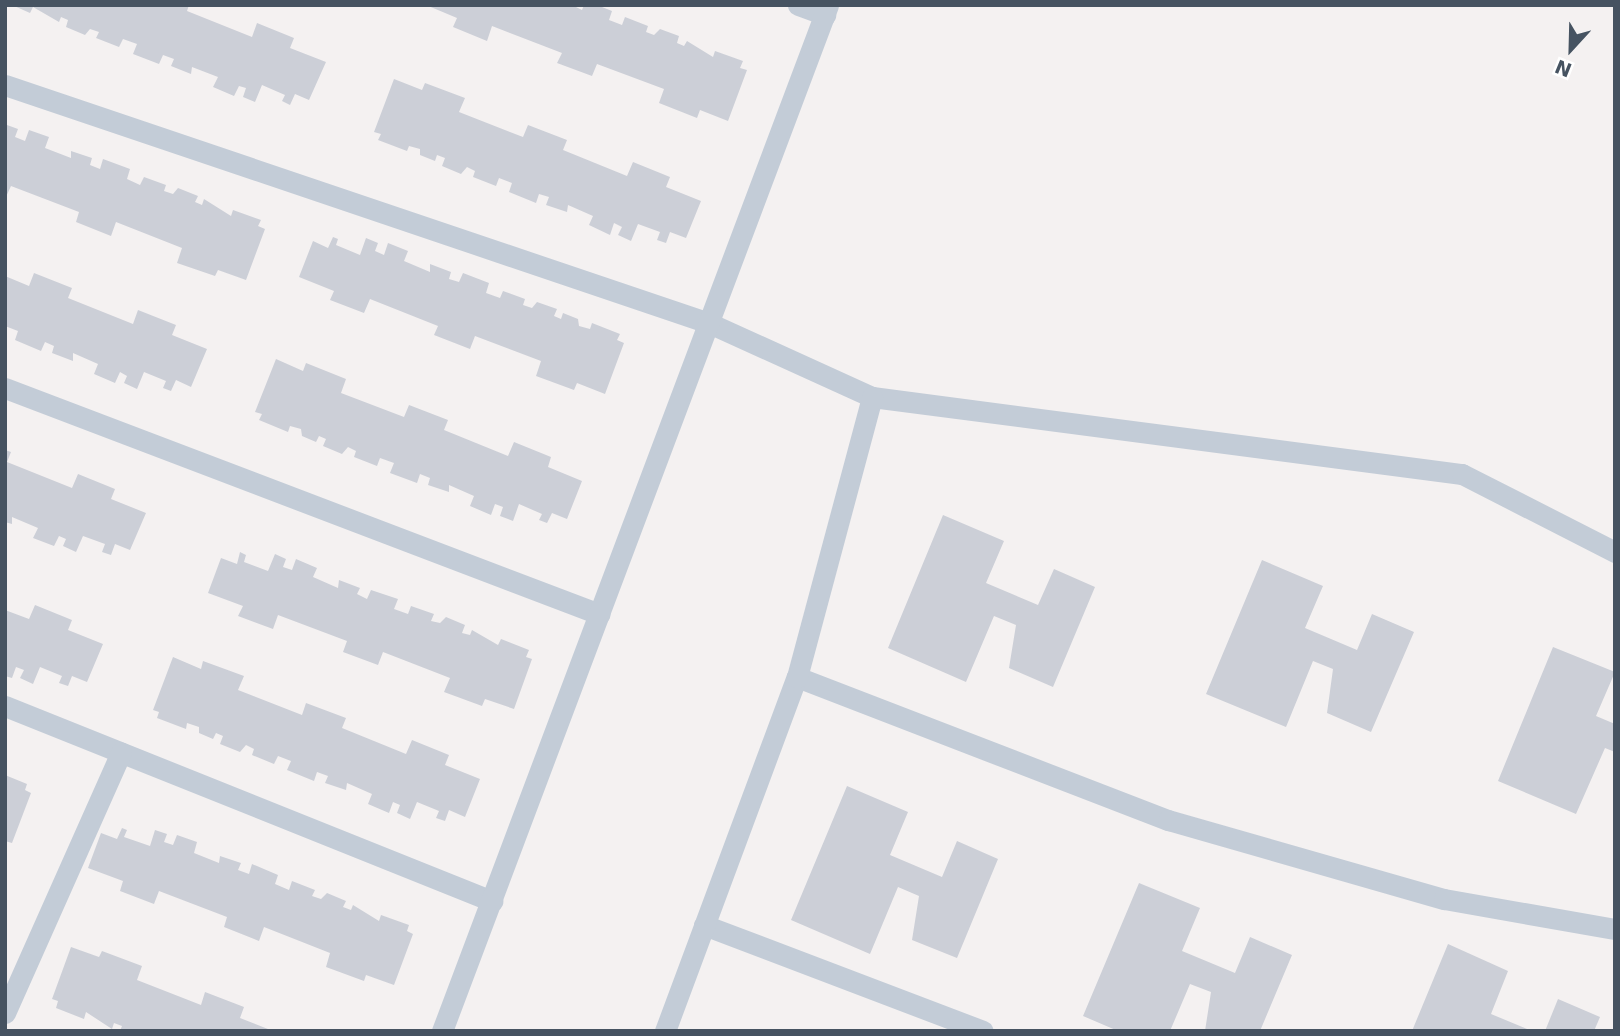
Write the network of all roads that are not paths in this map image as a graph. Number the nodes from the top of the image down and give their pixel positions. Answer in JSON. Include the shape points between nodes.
{"nodes":[{"id":1,"x":798,"y":5,"type":"edge"},
{"id":2,"x":827,"y":10,"type":"edge"},
{"id":3,"x":5,"y":85,"type":"edge"},
{"id":4,"x":709,"y":323,"type":"junction"},
{"id":5,"x":5,"y":388,"type":"edge"},
{"id":6,"x":872,"y":397,"type":"junction"},
{"id":7,"x":1615,"y":552,"type":"edge"},
{"id":8,"x":599,"y":614,"type":"junction"},
{"id":9,"x":797,"y":677,"type":"junction"},
{"id":10,"x":5,"y":706,"type":"edge"},
{"id":11,"x":121,"y":753,"type":"junction"},
{"id":12,"x":492,"y":901,"type":"junction"},
{"id":13,"x":704,"y":925,"type":"junction"},
{"id":14,"x":1615,"y":929,"type":"edge"},
{"id":15,"x":5,"y":1013,"type":"edge"},
{"id":16,"x":442,"y":1031,"type":"edge"},
{"id":17,"x":665,"y":1031,"type":"edge"},
{"id":18,"x":984,"y":1031,"type":"edge"}],
"edges":[{"from":1,"to":2,"type":"lane"},
{"from":2,"to":4,"type":"lane"},
{"from":3,"to":4,"type":"lane"},
{"from":4,"to":6,"type":"lane"},
{"from":4,"to":8,"type":"lane"},
{"from":5,"to":8,"type":"lane"},
{"from":6,"to":7,"type":"lane","via":[[1462,474]]},
{"from":6,"to":9,"type":"lane"},
{"from":8,"to":12,"type":"lane"},
{"from":9,"to":13,"type":"lane"},
{"from":9,"to":14,"type":"lane","via":[[1168,820],[1444,899]]},
{"from":10,"to":11,"type":"lane"},
{"from":11,"to":12,"type":"lane"},
{"from":11,"to":15,"type":"lane"},
{"from":12,"to":16,"type":"lane"},
{"from":13,"to":17,"type":"lane"},
{"from":13,"to":18,"type":"lane"}]}
